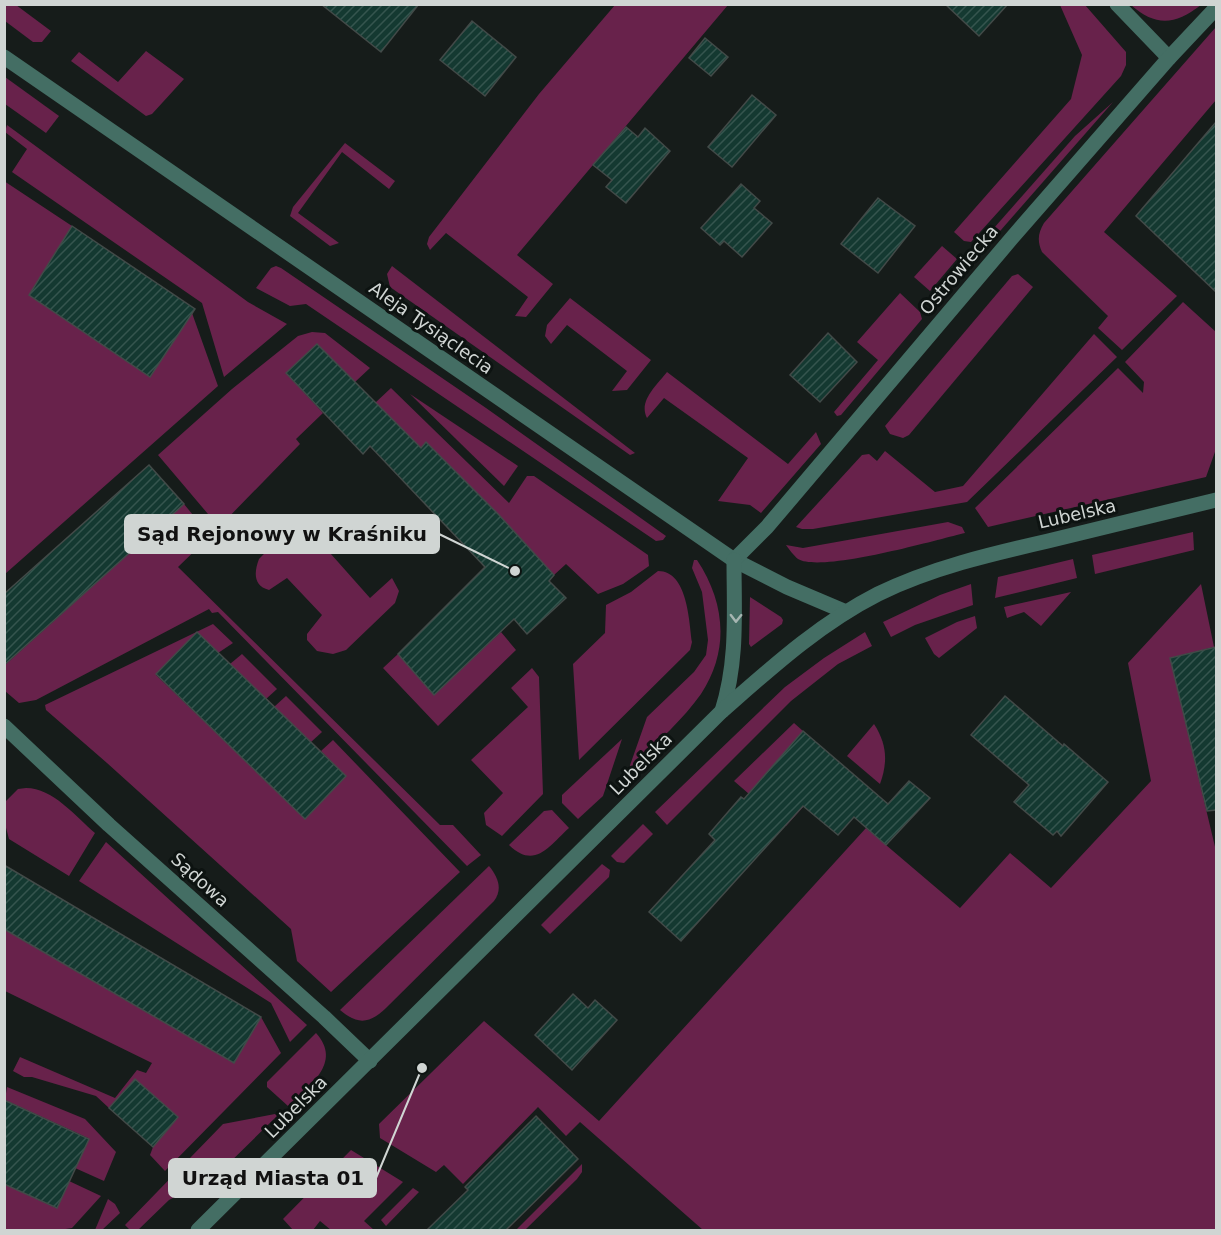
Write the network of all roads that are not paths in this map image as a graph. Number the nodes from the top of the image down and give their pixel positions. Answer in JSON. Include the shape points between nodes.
{"nodes":[{"id":1,"x":1117,"y":4,"type":"edge"},
{"id":2,"x":1216,"y":8,"type":"edge"},
{"id":3,"x":4,"y":57,"type":"edge"},
{"id":4,"x":1169,"y":58,"type":"junction"},
{"id":5,"x":1216,"y":500,"type":"edge"},
{"id":6,"x":734,"y":560,"type":"junction"},
{"id":7,"x":846,"y":612,"type":"junction"},
{"id":8,"x":722,"y":711,"type":"junction"},
{"id":9,"x":4,"y":726,"type":"edge"},
{"id":10,"x":370,"y":1061,"type":"junction"},
{"id":11,"x":198,"y":1230,"type":"edge"}],
"edges":[{"from":1,"to":4,"type":"street"},
{"from":2,"to":4,"type":"street","name":"Ostrowiecka"},
{"from":3,"to":6,"type":"street","name":"Aleja Tysiąclecia"},
{"from":4,"to":6,"type":"street","name":"Ostrowiecka"},
{"from":5,"to":7,"type":"street","name":"Lubelska","via":[[949,567],[912,579]]},
{"from":6,"to":7,"type":"street","name":"Aleja Tysiąclecia"},
{"from":6,"to":8,"type":"street","one_way":true,"via":[[734,657]]},
{"from":7,"to":8,"type":"street","name":"Lubelska","via":[[786,655]]},
{"from":8,"to":10,"type":"street","name":"Lubelska"},
{"from":9,"to":10,"type":"street","name":"Sądowa"},
{"from":10,"to":11,"type":"street","name":"Lubelska"}]}
